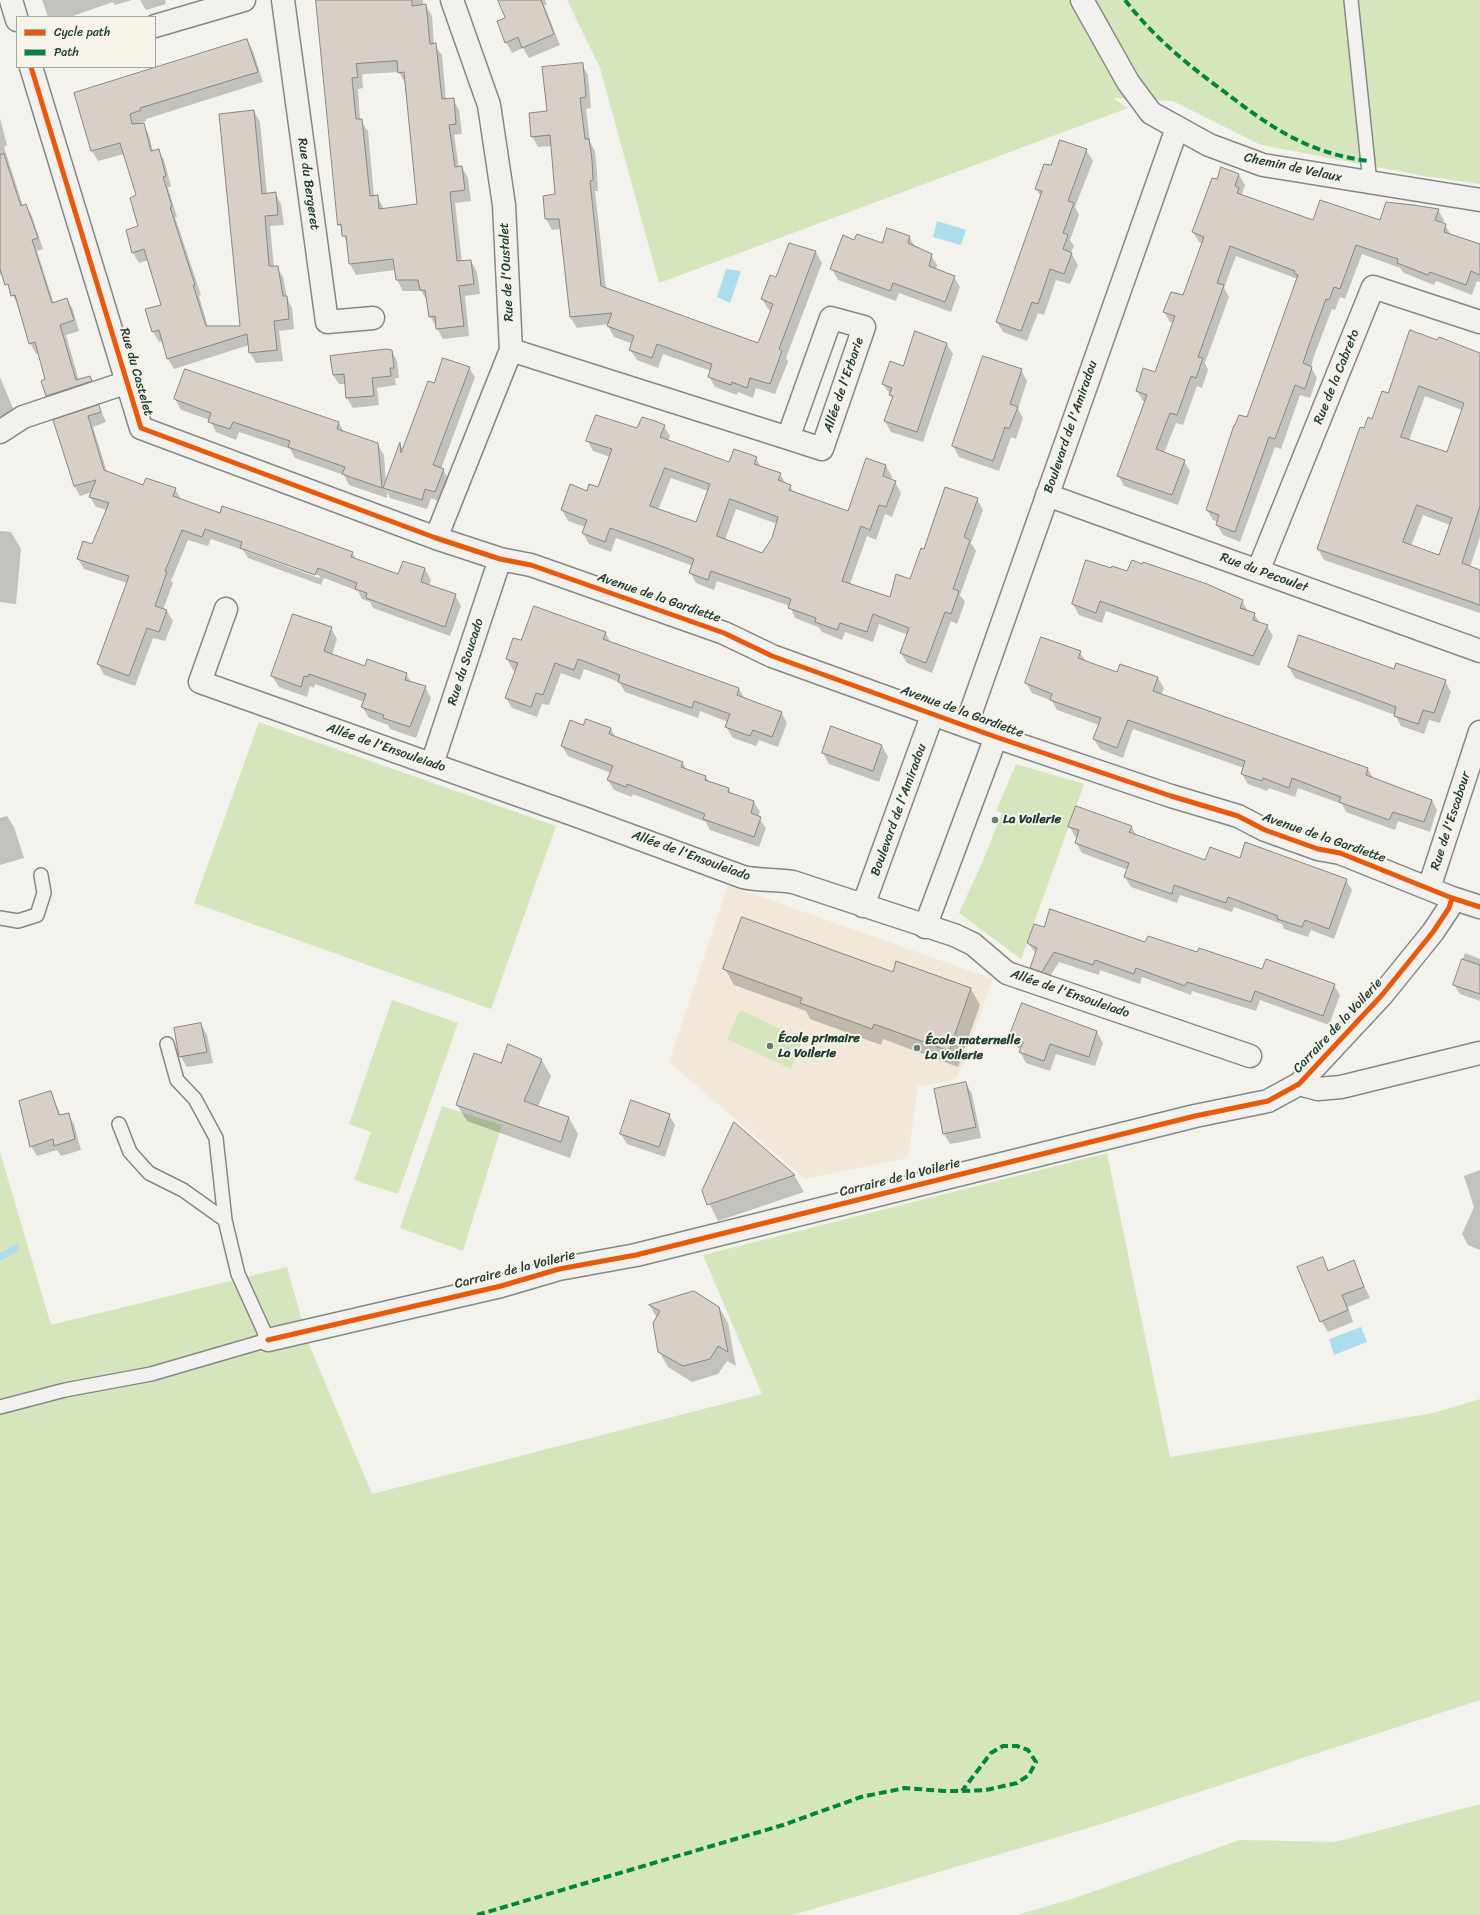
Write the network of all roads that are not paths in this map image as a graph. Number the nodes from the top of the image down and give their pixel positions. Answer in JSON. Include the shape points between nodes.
{"nodes":[{"id":1,"x":11,"y":0,"type":"edge"},
{"id":2,"x":244,"y":0,"type":"edge"},
{"id":3,"x":283,"y":0,"type":"edge"},
{"id":4,"x":452,"y":0,"type":"edge"},
{"id":5,"x":1082,"y":0,"type":"edge"},
{"id":6,"x":1350,"y":0,"type":"edge"},
{"id":7,"x":16,"y":17,"type":"edge"},
{"id":8,"x":156,"y":26,"type":"edge"},
{"id":9,"x":31,"y":68,"type":"edge"},
{"id":10,"x":1177,"y":128,"type":"junction"},
{"id":11,"x":1370,"y":183,"type":"junction"},
{"id":12,"x":1480,"y":200,"type":"edge"},
{"id":13,"x":373,"y":318,"type":"dead end"},
{"id":14,"x":1480,"y":322,"type":"edge"},
{"id":15,"x":512,"y":350,"type":"junction"},
{"id":16,"x":128,"y":382,"type":"junction"},
{"id":17,"x":0,"y":432,"type":"edge"},
{"id":18,"x":788,"y":438,"type":"junction"},
{"id":19,"x":1047,"y":495,"type":"junction"},
{"id":20,"x":436,"y":538,"type":"junction"},
{"id":21,"x":500,"y":559,"type":"junction"},
{"id":22,"x":1258,"y":570,"type":"junction"},
{"id":23,"x":226,"y":609,"type":"dead end"},
{"id":24,"x":1480,"y":651,"type":"edge"},
{"id":25,"x":933,"y":713,"type":"junction"},
{"id":26,"x":966,"y":726,"type":"junction"},
{"id":27,"x":1480,"y":732,"type":"edge"},
{"id":28,"x":996,"y":737,"type":"junction"},
{"id":29,"x":432,"y":764,"type":"junction"},
{"id":30,"x":41,"y":875,"type":"dead end"},
{"id":31,"x":1429,"y":888,"type":"junction"},
{"id":32,"x":1452,"y":898,"type":"junction"},
{"id":33,"x":863,"y":906,"type":"junction"},
{"id":34,"x":1480,"y":907,"type":"edge"},
{"id":35,"x":0,"y":918,"type":"edge"},
{"id":36,"x":925,"y":927,"type":"junction"},
{"id":37,"x":166,"y":1044,"type":"dead end"},
{"id":38,"x":1480,"y":1053,"type":"edge"},
{"id":39,"x":1250,"y":1056,"type":"dead end"},
{"id":40,"x":1299,"y":1084,"type":"junction"},
{"id":41,"x":119,"y":1124,"type":"dead end"},
{"id":42,"x":225,"y":1220,"type":"junction"},
{"id":43,"x":268,"y":1340,"type":"junction"},
{"id":44,"x":0,"y":1407,"type":"edge"}],
"edges":[{"from":1,"to":7,"type":"street"},
{"from":2,"to":8,"type":"street"},
{"from":3,"to":13,"type":"street","name":"Rue du Bergeret","via":[[327,322]]},
{"from":4,"to":15,"type":"street","name":"Rue de l'Oustalet","via":[[489,105],[504,205]]},
{"from":5,"to":10,"type":"street","name":"Chemin de Velaux","via":[[1128,82],[1151,113]]},
{"from":6,"to":11,"type":"lane"},
{"from":9,"to":16,"type":"street","name":"Rue du Castelet"},
{"from":10,"to":11,"type":"street","name":"Chemin de Velaux","via":[[1209,145],[1263,164]]},
{"from":10,"to":19,"type":"street","name":"Boulevard de l'Amiradou"},
{"from":11,"to":12,"type":"street","name":"Chemin de Velaux"},
{"from":14,"to":22,"type":"street","name":"Rue de la Cabreto","via":[[1373,287]]},
{"from":15,"to":18,"type":"street","name":"Allée de l'Erbarie"},
{"from":15,"to":20,"type":"street","name":"Rue de l'Oustalet"},
{"from":16,"to":17,"type":"street","via":[[23,417]]},
{"from":16,"to":20,"type":"street","name":"Rue du Castelet","via":[[141,428]]},
{"from":18,"to":18,"type":"street","name":"Allée de l'Erbarie","via":[[822,449],[864,327],[831,318]]},
{"from":19,"to":22,"type":"street","name":"Rue du Pecoulet"},
{"from":19,"to":26,"type":"street","name":"Boulevard de l'Amiradou"},
{"from":20,"to":21,"type":"street","name":"Avenue de la Gardiette"},
{"from":21,"to":25,"type":"street","name":"Avenue de la Gardiette","via":[[531,565],[724,633],[772,656]]},
{"from":21,"to":29,"type":"street","name":"Rue du Soucado"},
{"from":22,"to":24,"type":"street","name":"Rue du Pecoulet"},
{"from":23,"to":29,"type":"street","name":"Allée de l'Ensouleiado","via":[[200,682]]},
{"from":25,"to":26,"type":"street","name":"Avenue de la Gardiette"},
{"from":25,"to":33,"type":"street","name":"Boulevard de l'Amiradou"},
{"from":26,"to":28,"type":"street","name":"Avenue de la Gardiette"},
{"from":27,"to":31,"type":"street","name":"Rue de l'Escabour"},
{"from":28,"to":31,"type":"street","name":"Avenue de la Gardiette","via":[[1238,816],[1264,830],[1318,849],[1340,853]]},
{"from":28,"to":36,"type":"street"},
{"from":29,"to":33,"type":"street","name":"Allée de l'Ensouleiado","via":[[743,877],[793,882]]},
{"from":30,"to":35,"type":"lane","via":[[44,893],[37,915],[18,921]]},
{"from":31,"to":32,"type":"street","name":"Avenue de la Gardiette"},
{"from":32,"to":34,"type":"street","name":"Avenue de la Gardiette"},
{"from":32,"to":40,"type":"street","name":"Carraire de la Voilerie","via":[[1449,908],[1433,932],[1382,996]]},
{"from":33,"to":36,"type":"street","name":"Allée de l'Ensouleiado"},
{"from":36,"to":39,"type":"street","name":"Allée de l'Ensouleiado","via":[[954,935],[973,944],[1007,973]]},
{"from":37,"to":42,"type":"lane","via":[[177,1080],[195,1099],[216,1138]]},
{"from":38,"to":40,"type":"street","via":[[1341,1088],[1318,1089]]},
{"from":40,"to":43,"type":"street","name":"Carraire de la Voilerie","via":[[1268,1101],[1195,1116],[636,1255],[559,1269],[501,1286]]},
{"from":41,"to":42,"type":"lane","via":[[130,1152],[149,1173],[183,1190]]},
{"from":42,"to":43,"type":"lane","via":[[238,1274]]},
{"from":43,"to":44,"type":"lane","via":[[151,1374],[66,1390]]}]}
